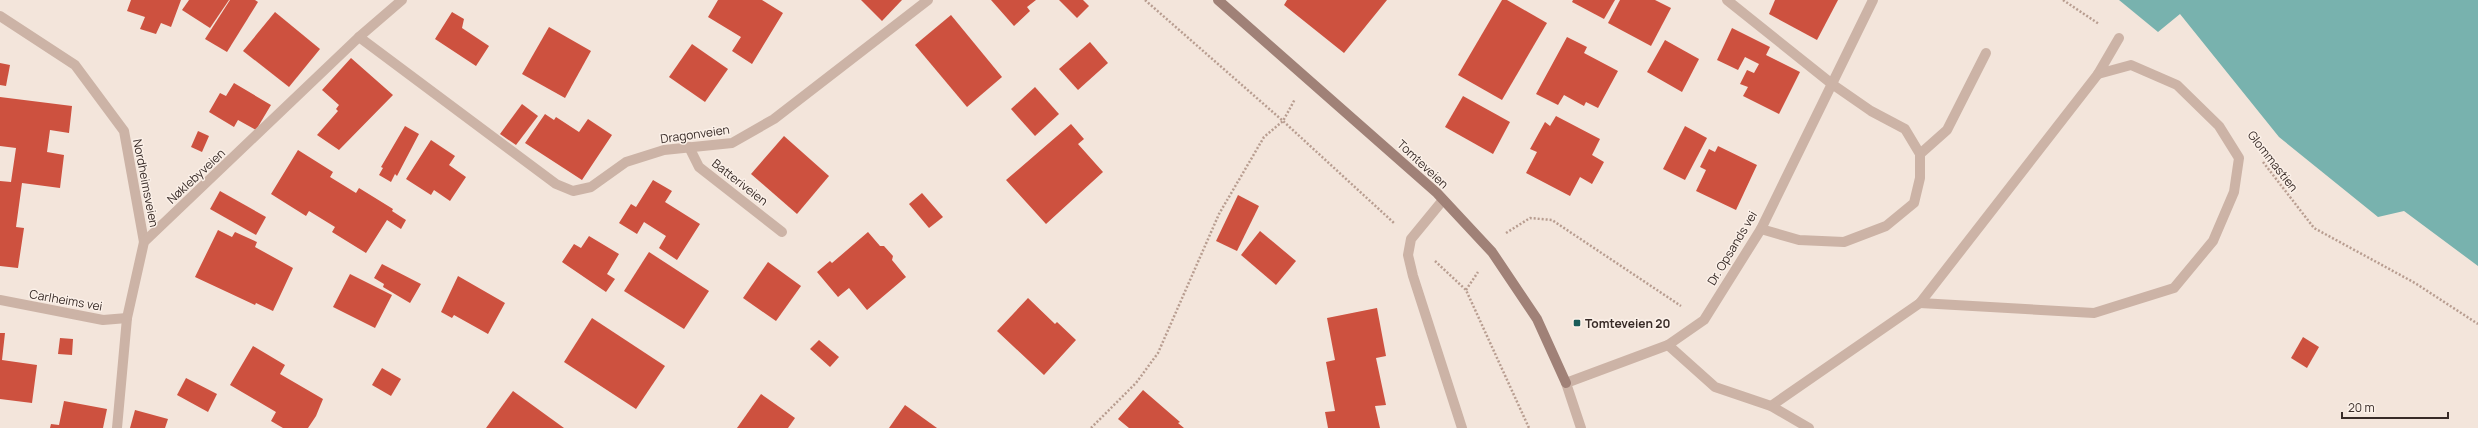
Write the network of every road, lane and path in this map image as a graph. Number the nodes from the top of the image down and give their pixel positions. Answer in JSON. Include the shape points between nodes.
{"nodes":[{"id":1,"x":402,"y":0,"type":"edge"},
{"id":2,"x":928,"y":0,"type":"edge"},
{"id":3,"x":1145,"y":0,"type":"edge"},
{"id":4,"x":1218,"y":0,"type":"edge"},
{"id":5,"x":1727,"y":0,"type":"edge"},
{"id":6,"x":1873,"y":0,"type":"edge"},
{"id":7,"x":2063,"y":0,"type":"edge"},
{"id":8,"x":0,"y":16,"type":"edge"},
{"id":9,"x":359,"y":37,"type":"junction"},
{"id":10,"x":2120,"y":38,"type":"joint"},
{"id":11,"x":1986,"y":53,"type":"dead end"},
{"id":12,"x":2098,"y":74,"type":"junction"},
{"id":13,"x":1307,"y":76,"type":"junction"},
{"id":14,"x":1832,"y":84,"type":"junction"},
{"id":15,"x":1283,"y":121,"type":"junction"},
{"id":16,"x":689,"y":147,"type":"junction"},
{"id":17,"x":1920,"y":154,"type":"junction"},
{"id":18,"x":2258,"y":156,"type":"dead end"},
{"id":19,"x":1443,"y":200,"type":"junction"},
{"id":20,"x":1761,"y":229,"type":"junction"},
{"id":21,"x":782,"y":232,"type":"dead end"},
{"id":22,"x":1411,"y":239,"type":"junction"},
{"id":23,"x":144,"y":242,"type":"junction"},
{"id":24,"x":1492,"y":252,"type":"junction"},
{"id":25,"x":1466,"y":290,"type":"junction"},
{"id":26,"x":0,"y":300,"type":"edge"},
{"id":27,"x":1920,"y":303,"type":"junction"},
{"id":28,"x":127,"y":318,"type":"junction"},
{"id":29,"x":1704,"y":320,"type":"junction"},
{"id":30,"x":2478,"y":324,"type":"edge"},
{"id":31,"x":1668,"y":345,"type":"junction"},
{"id":32,"x":1566,"y":383,"type":"junction"},
{"id":33,"x":1771,"y":406,"type":"junction"},
{"id":34,"x":117,"y":428,"type":"edge"},
{"id":35,"x":1091,"y":428,"type":"edge"},
{"id":36,"x":1462,"y":428,"type":"edge"},
{"id":37,"x":1529,"y":428,"type":"edge"},
{"id":38,"x":1581,"y":428,"type":"edge"},
{"id":39,"x":1809,"y":428,"type":"edge"}],
"edges":[{"from":1,"to":9,"type":"street","name":"Nøklebyveien"},
{"from":2,"to":16,"type":"street","name":"Dragonveien","via":[[774,119],[732,143]]},
{"from":3,"to":15,"type":"path"},
{"from":4,"to":13,"type":"street","name":"Tomteveien"},
{"from":5,"to":14,"type":"street"},
{"from":6,"to":14,"type":"street","name":"Dr. Opsands vei"},
{"from":7,"to":10,"type":"path"},
{"from":8,"to":23,"type":"street","name":"Nordheimsveien","via":[[75,66],[124,131]]},
{"from":9,"to":16,"type":"street","name":"Dragonveien","via":[[556,184],[573,191],[591,187],[626,162],[664,150]]},
{"from":9,"to":23,"type":"street","name":"Nøklebyveien"},
{"from":10,"to":12,"type":"street"},
{"from":11,"to":17,"type":"street","via":[[1947,130]]},
{"from":12,"to":27,"type":"street"},
{"from":12,"to":27,"type":"street","via":[[2131,65],[2171,82],[2219,126],[2238,158],[2234,192],[2213,241],[2174,288],[2094,313]]},
{"from":13,"to":15,"type":"path"},
{"from":13,"to":19,"type":"street","name":"Tomteveien"},
{"from":14,"to":17,"type":"street","via":[[1871,111],[1905,129]]},
{"from":14,"to":20,"type":"street","name":"Dr. Opsands vei"},
{"from":15,"to":22,"type":"path"},
{"from":15,"to":35,"type":"path","via":[[1264,137],[1219,214],[1158,353],[1136,384]]},
{"from":16,"to":21,"type":"street","name":"Batteriveien","via":[[699,167]]},
{"from":17,"to":20,"type":"street","via":[[1920,178],[1914,203],[1886,226],[1844,242],[1799,240]]},
{"from":18,"to":30,"type":"path","name":"Glommastien","via":[[2314,228],[2415,283]]},
{"from":19,"to":22,"type":"street"},
{"from":19,"to":24,"type":"street","name":"Tomteveien"},
{"from":20,"to":29,"type":"street","name":"Dr. Opsands vei"},
{"from":22,"to":25,"type":"path"},
{"from":22,"to":36,"type":"street","via":[[1408,255],[1413,276]]},
{"from":23,"to":28,"type":"street"},
{"from":24,"to":25,"type":"path"},
{"from":24,"to":29,"type":"path","via":[[1504,234],[1530,218],[1552,220]]},
{"from":24,"to":32,"type":"street","name":"Tomteveien","via":[[1537,319]]},
{"from":25,"to":37,"type":"path"},
{"from":26,"to":28,"type":"street","name":"Carlheims vei","via":[[103,320]]},
{"from":27,"to":33,"type":"street"},
{"from":28,"to":34,"type":"street"},
{"from":29,"to":31,"type":"street","name":"Dr. Opsands vei"},
{"from":31,"to":32,"type":"street"},
{"from":31,"to":33,"type":"street","via":[[1715,387]]},
{"from":32,"to":38,"type":"street","name":"Tomteveien"},
{"from":33,"to":39,"type":"street"}]}
